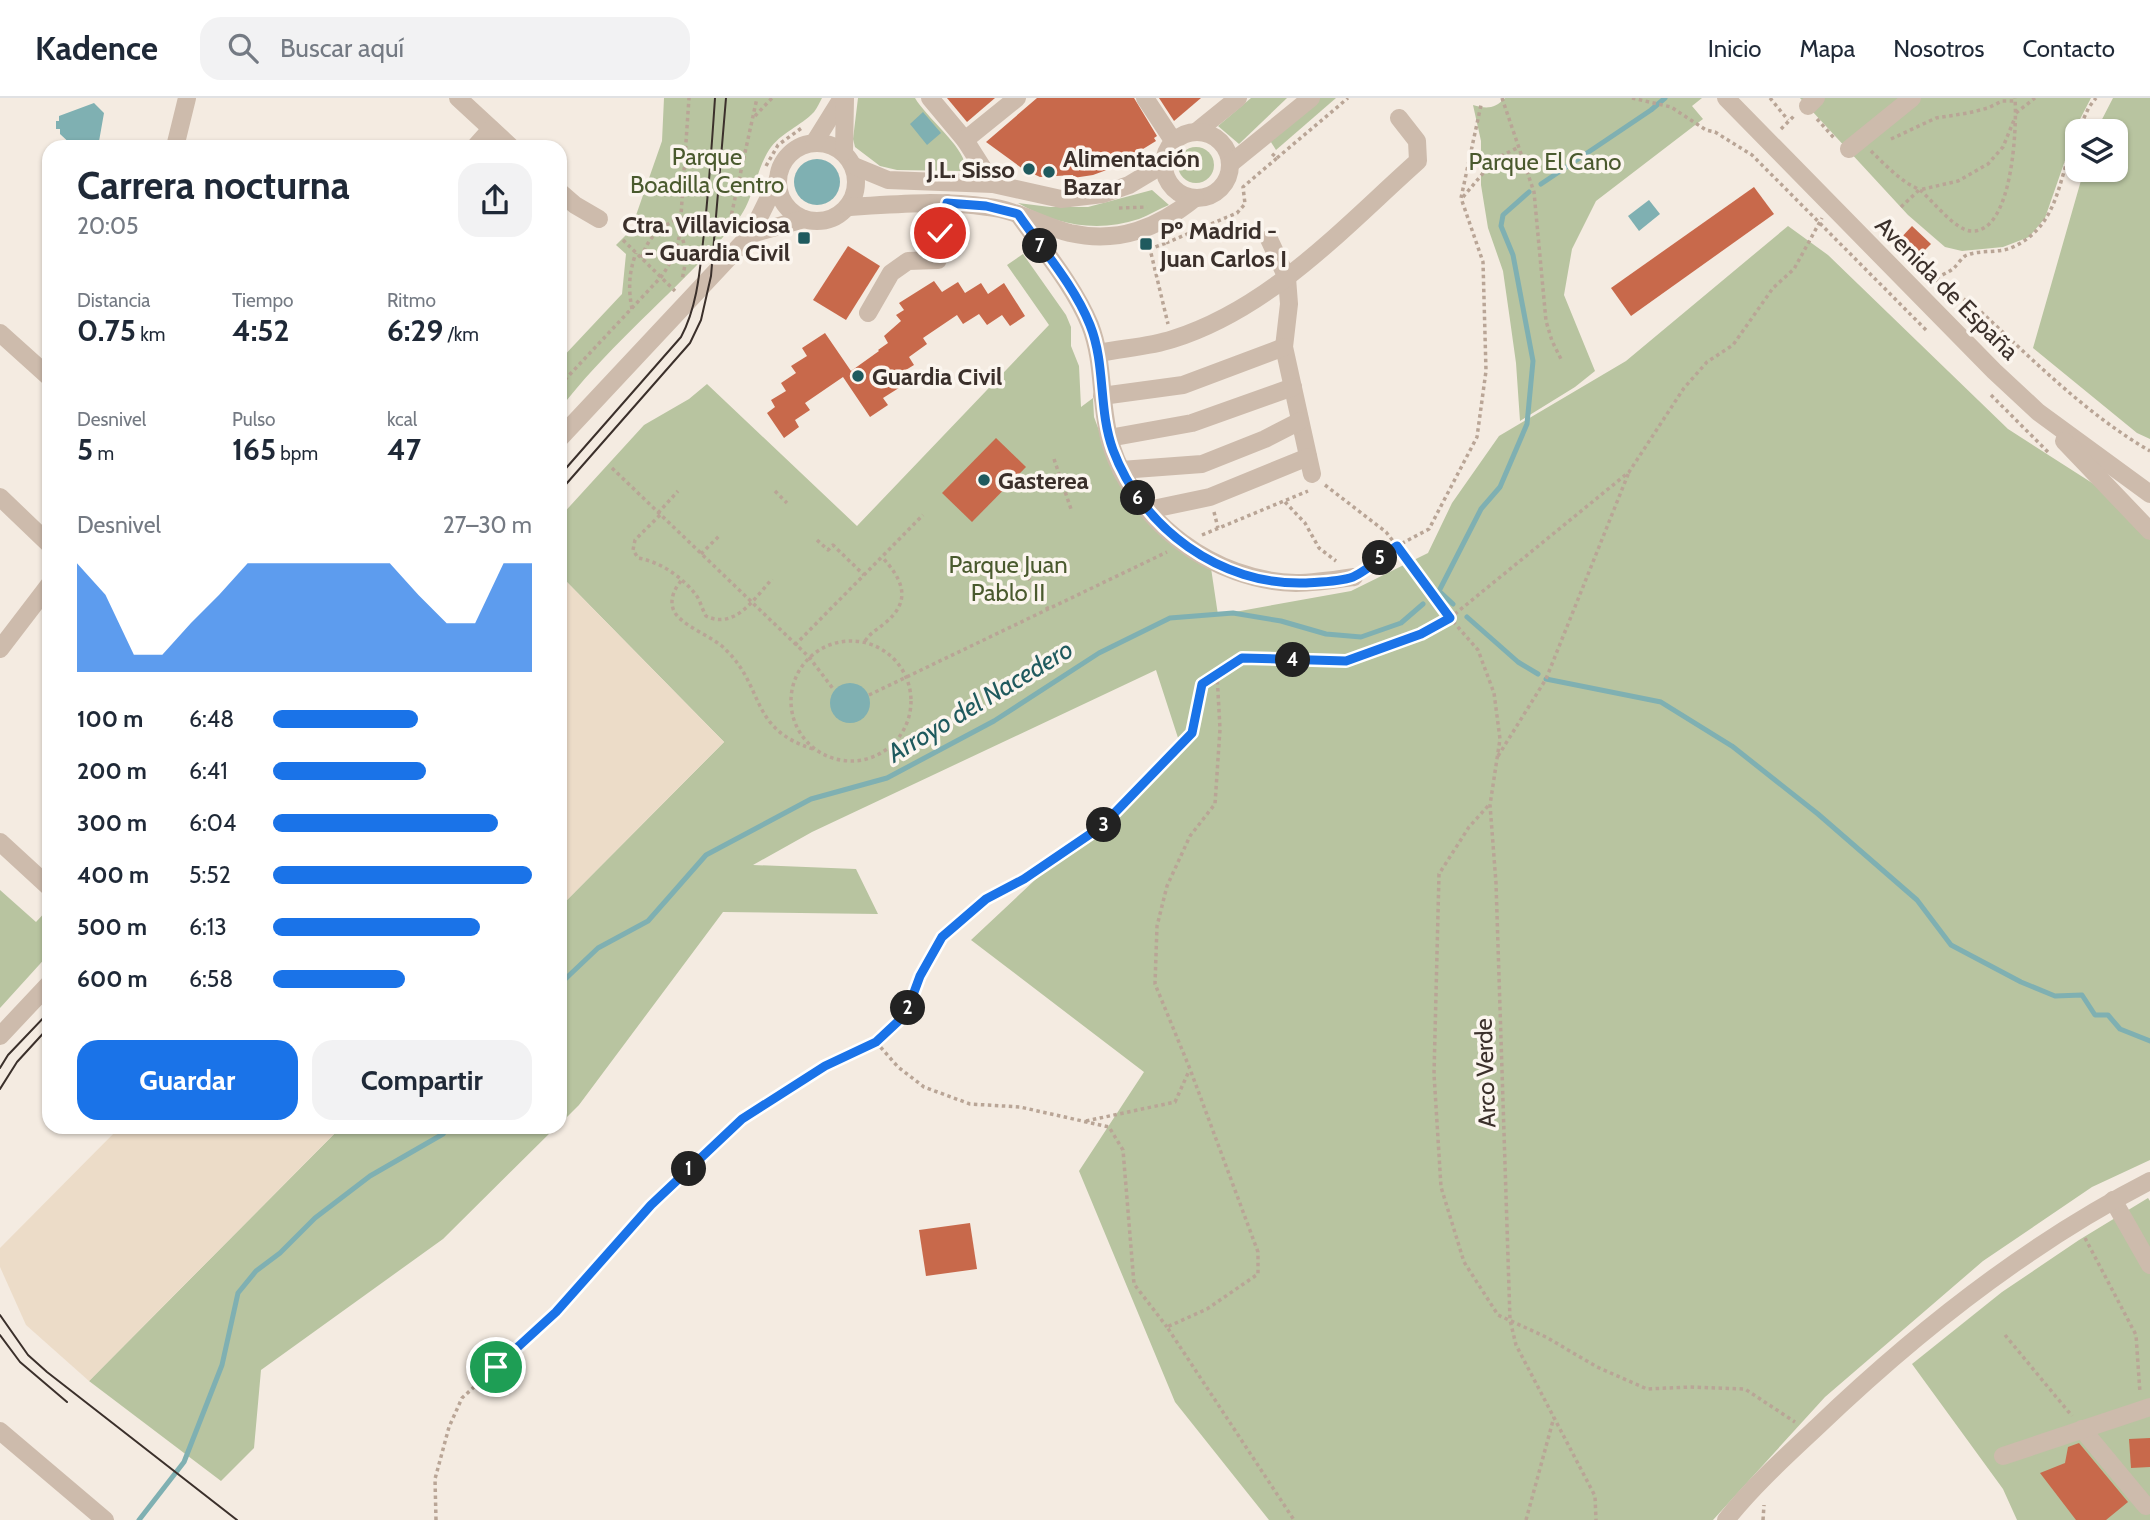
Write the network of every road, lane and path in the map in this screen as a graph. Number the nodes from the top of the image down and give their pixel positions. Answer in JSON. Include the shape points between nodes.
{"nodes":[{"id":1,"x":187,"y":98,"type":"edge"},
{"id":2,"x":458,"y":98,"type":"edge"},
{"id":3,"x":689,"y":98,"type":"edge"},
{"id":4,"x":757,"y":98,"type":"edge"},
{"id":5,"x":772,"y":98,"type":"edge"},
{"id":6,"x":843,"y":98,"type":"edge"},
{"id":7,"x":930,"y":98,"type":"edge"},
{"id":8,"x":1017,"y":98,"type":"edge"},
{"id":9,"x":1144,"y":98,"type":"edge"},
{"id":10,"x":1238,"y":98,"type":"edge"},
{"id":11,"x":1311,"y":98,"type":"edge"},
{"id":12,"x":1348,"y":98,"type":"edge"},
{"id":13,"x":1502,"y":98,"type":"edge"},
{"id":14,"x":1632,"y":98,"type":"edge"},
{"id":15,"x":1726,"y":98,"type":"edge"},
{"id":16,"x":1770,"y":98,"type":"edge"},
{"id":17,"x":1912,"y":98,"type":"edge"},
{"id":18,"x":2035,"y":98,"type":"edge"},
{"id":19,"x":2096,"y":98,"type":"edge"},
{"id":20,"x":2015,"y":99,"type":"edge"},
{"id":21,"x":1481,"y":104,"type":"dead end"},
{"id":22,"x":1813,"y":106,"type":"edge"},
{"id":23,"x":2016,"y":113,"type":"junction"},
{"id":24,"x":754,"y":118,"type":"junction"},
{"id":25,"x":1399,"y":118,"type":"dead end"},
{"id":26,"x":2084,"y":119,"type":"edge"},
{"id":27,"x":1788,"y":120,"type":"junction"},
{"id":28,"x":809,"y":122,"type":"dead end"},
{"id":29,"x":491,"y":129,"type":"junction"},
{"id":30,"x":1196,"y":132,"type":"junction"},
{"id":31,"x":177,"y":140,"type":"edge"},
{"id":32,"x":481,"y":140,"type":"edge"},
{"id":33,"x":503,"y":140,"type":"edge"},
{"id":34,"x":965,"y":140,"type":"junction"},
{"id":35,"x":1258,"y":140,"type":"junction"},
{"id":36,"x":1772,"y":140,"type":"junction"},
{"id":37,"x":1881,"y":141,"type":"dead end"},
{"id":38,"x":1174,"y":142,"type":"junction"},
{"id":39,"x":1874,"y":142,"type":"dead end"},
{"id":40,"x":814,"y":143,"type":"junction"},
{"id":41,"x":1519,"y":147,"type":"junction"},
{"id":42,"x":1851,"y":148,"type":"junction"},
{"id":43,"x":1870,"y":150,"type":"junction"},
{"id":44,"x":1752,"y":155,"type":"dead end"},
{"id":45,"x":1277,"y":158,"type":"junction"},
{"id":46,"x":849,"y":160,"type":"junction"},
{"id":47,"x":1164,"y":164,"type":"junction"},
{"id":48,"x":1230,"y":164,"type":"junction"},
{"id":49,"x":2065,"y":169,"type":"edge"},
{"id":50,"x":772,"y":173,"type":"junction"},
{"id":51,"x":993,"y":184,"type":"junction"},
{"id":52,"x":1919,"y":190,"type":"junction"},
{"id":53,"x":567,"y":198,"type":"edge"},
{"id":54,"x":1195,"y":198,"type":"junction"},
{"id":55,"x":1461,"y":198,"type":"junction"},
{"id":56,"x":947,"y":203,"type":"junction"},
{"id":57,"x":1831,"y":205,"type":"junction"},
{"id":58,"x":848,"y":206,"type":"junction"},
{"id":59,"x":1900,"y":206,"type":"dead end"},
{"id":60,"x":1018,"y":214,"type":"junction"},
{"id":61,"x":681,"y":218,"type":"junction"},
{"id":62,"x":599,"y":219,"type":"dead end"},
{"id":63,"x":804,"y":219,"type":"junction"},
{"id":64,"x":730,"y":221,"type":"dead end"},
{"id":65,"x":680,"y":230,"type":"junction"},
{"id":66,"x":1069,"y":233,"type":"junction"},
{"id":67,"x":751,"y":234,"type":"junction"},
{"id":68,"x":1269,"y":239,"type":"dead end"},
{"id":69,"x":623,"y":240,"type":"dead end"},
{"id":70,"x":1166,"y":243,"type":"dead end"},
{"id":71,"x":1898,"y":246,"type":"dead end"},
{"id":72,"x":636,"y":253,"type":"junction"},
{"id":73,"x":642,"y":258,"type":"junction"},
{"id":74,"x":1057,"y":271,"type":"junction"},
{"id":75,"x":661,"y":277,"type":"junction"},
{"id":76,"x":690,"y":277,"type":"dead end"},
{"id":77,"x":1287,"y":278,"type":"junction"},
{"id":78,"x":1935,"y":278,"type":"junction"},
{"id":79,"x":679,"y":289,"type":"junction"},
{"id":80,"x":632,"y":309,"type":"junction"},
{"id":81,"x":1978,"y":309,"type":"junction"},
{"id":82,"x":868,"y":313,"type":"dead end"},
{"id":83,"x":1951,"y":326,"type":"junction"},
{"id":84,"x":0,"y":333,"type":"edge"},
{"id":85,"x":1284,"y":346,"type":"junction"},
{"id":86,"x":1099,"y":353,"type":"junction"},
{"id":87,"x":1562,"y":361,"type":"dead end"},
{"id":88,"x":42,"y":371,"type":"edge"},
{"id":89,"x":567,"y":378,"type":"edge"},
{"id":90,"x":1293,"y":387,"type":"junction"},
{"id":91,"x":1102,"y":396,"type":"junction"},
{"id":92,"x":2038,"y":412,"type":"junction"},
{"id":93,"x":1300,"y":421,"type":"junction"},
{"id":94,"x":567,"y":431,"type":"edge"},
{"id":95,"x":1110,"y":438,"type":"junction"},
{"id":96,"x":2150,"y":451,"type":"edge"},
{"id":97,"x":1054,"y":459,"type":"dead end"},
{"id":98,"x":612,"y":468,"type":"dead end"},
{"id":99,"x":1121,"y":470,"type":"junction"},
{"id":100,"x":1315,"y":472,"type":"junction"},
{"id":101,"x":1629,"y":472,"type":"junction"},
{"id":102,"x":678,"y":491,"type":"dead end"},
{"id":103,"x":775,"y":491,"type":"dead end"},
{"id":104,"x":2150,"y":494,"type":"edge"},
{"id":105,"x":0,"y":497,"type":"edge"},
{"id":106,"x":1284,"y":501,"type":"junction"},
{"id":107,"x":787,"y":503,"type":"dead end"},
{"id":108,"x":1148,"y":510,"type":"junction"},
{"id":109,"x":1072,"y":512,"type":"dead end"},
{"id":110,"x":659,"y":514,"type":"junction"},
{"id":111,"x":923,"y":515,"type":"dead end"},
{"id":112,"x":2150,"y":531,"type":"edge"},
{"id":113,"x":719,"y":536,"type":"dead end"},
{"id":114,"x":42,"y":537,"type":"edge"},
{"id":115,"x":817,"y":540,"type":"dead end"},
{"id":116,"x":1182,"y":544,"type":"junction"},
{"id":117,"x":1397,"y":546,"type":"junction"},
{"id":118,"x":701,"y":554,"type":"junction"},
{"id":119,"x":882,"y":557,"type":"junction"},
{"id":120,"x":864,"y":575,"type":"junction"},
{"id":121,"x":1028,"y":577,"type":"dead end"},
{"id":122,"x":1350,"y":577,"type":"junction"},
{"id":123,"x":772,"y":579,"type":"dead end"},
{"id":124,"x":681,"y":581,"type":"junction"},
{"id":125,"x":42,"y":594,"type":"edge"},
{"id":126,"x":751,"y":602,"type":"junction"},
{"id":127,"x":1048,"y":609,"type":"junction"},
{"id":128,"x":1450,"y":618,"type":"junction"},
{"id":129,"x":865,"y":642,"type":"junction"},
{"id":130,"x":1,"y":645,"type":"edge"},
{"id":131,"x":795,"y":645,"type":"junction"},
{"id":132,"x":809,"y":657,"type":"junction"},
{"id":133,"x":1217,"y":674,"type":"junction"},
{"id":134,"x":906,"y":676,"type":"junction"},
{"id":135,"x":834,"y":690,"type":"dead end"},
{"id":136,"x":869,"y":695,"type":"dead end"},
{"id":137,"x":817,"y":750,"type":"junction"},
{"id":138,"x":1497,"y":758,"type":"junction"},
{"id":139,"x":1490,"y":805,"type":"junction"},
{"id":140,"x":0,"y":842,"type":"edge"},
{"id":141,"x":42,"y":881,"type":"edge"},
{"id":142,"x":42,"y":991,"type":"edge"},
{"id":143,"x":0,"y":1036,"type":"edge"},
{"id":144,"x":876,"y":1042,"type":"junction"},
{"id":145,"x":1190,"y":1069,"type":"junction"},
{"id":146,"x":1084,"y":1122,"type":"junction"},
{"id":147,"x":2150,"y":1181,"type":"edge"},
{"id":148,"x":2113,"y":1200,"type":"junction"},
{"id":149,"x":2076,"y":1221,"type":"junction"},
{"id":150,"x":2150,"y":1265,"type":"edge"},
{"id":151,"x":1510,"y":1320,"type":"junction"},
{"id":152,"x":1167,"y":1327,"type":"junction"},
{"id":153,"x":2005,"y":1335,"type":"dead end"},
{"id":154,"x":2146,"y":1408,"type":"edge"},
{"id":155,"x":1554,"y":1415,"type":"junction"},
{"id":156,"x":0,"y":1416,"type":"edge"},
{"id":157,"x":1797,"y":1423,"type":"dead end"},
{"id":158,"x":2082,"y":1429,"type":"junction"},
{"id":159,"x":4,"y":1436,"type":"edge"},
{"id":160,"x":2003,"y":1456,"type":"dead end"},
{"id":161,"x":2147,"y":1508,"type":"edge"},
{"id":162,"x":99,"y":1515,"type":"edge"},
{"id":163,"x":436,"y":1520,"type":"edge"},
{"id":164,"x":1294,"y":1520,"type":"edge"},
{"id":165,"x":1527,"y":1520,"type":"edge"},
{"id":166,"x":1596,"y":1520,"type":"edge"},
{"id":167,"x":1726,"y":1520,"type":"edge"}],
"edges":[{"from":1,"to":31,"type":"street"},
{"from":2,"to":29,"type":"street"},
{"from":3,"to":61,"type":"path"},
{"from":4,"to":24,"type":"path"},
{"from":5,"to":24,"type":"path"},
{"from":6,"to":40,"type":"street"},
{"from":6,"to":46,"type":"street"},
{"from":7,"to":34,"type":"street"},
{"from":8,"to":34,"type":"street"},
{"from":9,"to":38,"type":"street"},
{"from":10,"to":30,"type":"street"},
{"from":11,"to":35,"type":"street"},
{"from":12,"to":45,"type":"path"},
{"from":13,"to":41,"type":"path"},
{"from":14,"to":44,"type":"path","via":[[1671,107]]},
{"from":15,"to":36,"type":"street","name":"Avenida de España"},
{"from":16,"to":27,"type":"path"},
{"from":17,"to":42,"type":"street"},
{"from":18,"to":23,"type":"path"},
{"from":19,"to":26,"type":"path"},
{"from":20,"to":23,"type":"path"},
{"from":20,"to":37,"type":"path","via":[[1936,118]]},
{"from":21,"to":55,"type":"path"},
{"from":22,"to":42,"type":"path"},
{"from":23,"to":52,"type":"path","via":[[2003,147],[1988,164],[1958,181]]},
{"from":23,"to":52,"type":"path","via":[[2007,185],[1995,217],[1985,229],[1970,232],[1957,225]]},
{"from":24,"to":64,"type":"path"},
{"from":25,"to":77,"type":"street","via":[[1417,141],[1418,162]]},
{"from":27,"to":36,"type":"path"},
{"from":27,"to":36,"type":"path"},
{"from":28,"to":50,"type":"path","via":[[778,145]]},
{"from":29,"to":32,"type":"street"},
{"from":29,"to":33,"type":"street"},
{"from":30,"to":38,"type":"street"},
{"from":30,"to":48,"type":"street","via":[[1220,141]]},
{"from":34,"to":51,"type":"street"},
{"from":35,"to":45,"type":"path"},
{"from":35,"to":48,"type":"street"},
{"from":36,"to":57,"type":"street","name":"Avenida de España"},
{"from":38,"to":47,"type":"street"},
{"from":39,"to":43,"type":"path"},
{"from":40,"to":46,"type":"street","via":[[835,147]]},
{"from":40,"to":50,"type":"street","via":[[787,156]]},
{"from":41,"to":55,"type":"path","via":[[1495,159]]},
{"from":41,"to":87,"type":"path","via":[[1534,192],[1546,321]]},
{"from":42,"to":43,"type":"path"},
{"from":43,"to":52,"type":"path"},
{"from":45,"to":70,"type":"path","via":[[1243,187],[1245,204],[1237,213]]},
{"from":46,"to":51,"type":"street","via":[[888,180]]},
{"from":46,"to":58,"type":"street","via":[[857,180]]},
{"from":47,"to":51,"type":"street","via":[[1129,185],[1085,198],[1061,199]]},
{"from":47,"to":54,"type":"street","via":[[1173,187]]},
{"from":48,"to":54,"type":"street","via":[[1225,184]]},
{"from":49,"to":78,"type":"path","via":[[2046,222],[2026,241],[2009,249],[1966,256],[1951,271]]},
{"from":50,"to":63,"type":"street","via":[[786,205]]},
{"from":50,"to":67,"type":"street"},
{"from":52,"to":59,"type":"path"},
{"from":53,"to":62,"type":"street"},
{"from":54,"to":66,"type":"street","via":[[1159,224],[1142,230],[1112,236]]},
{"from":55,"to":117,"type":"path","via":[[1483,262],[1486,371],[1477,437],[1429,529]]},
{"from":56,"to":58,"type":"street"},
{"from":56,"to":60,"type":"street"},
{"from":56,"to":82,"type":"street","via":[[938,260],[908,261],[891,273]]},
{"from":57,"to":83,"type":"street","name":"Avenida de España"},
{"from":57,"to":101,"type":"path","via":[[1794,269],[1773,288],[1733,345],[1707,362],[1684,388]]},
{"from":58,"to":63,"type":"street","via":[[827,220]]},
{"from":60,"to":66,"type":"street"},
{"from":60,"to":74,"type":"street"},
{"from":61,"to":65,"type":"path"},
{"from":61,"to":73,"type":"path","via":[[653,236]]},
{"from":63,"to":67,"type":"street"},
{"from":65,"to":75,"type":"path","via":[[673,260]]},
{"from":65,"to":79,"type":"path","via":[[687,255]]},
{"from":66,"to":74,"type":"street","via":[[1058,249]]},
{"from":67,"to":94,"type":"street"},
{"from":68,"to":77,"type":"street"},
{"from":69,"to":72,"type":"path"},
{"from":71,"to":78,"type":"path"},
{"from":72,"to":73,"type":"path"},
{"from":72,"to":80,"type":"path","via":[[629,282]]},
{"from":73,"to":75,"type":"path"},
{"from":74,"to":86,"type":"street","via":[[1076,296]]},
{"from":75,"to":79,"type":"path","via":[[677,292]]},
{"from":75,"to":80,"type":"path"},
{"from":76,"to":79,"type":"path"},
{"from":77,"to":85,"type":"street"},
{"from":77,"to":86,"type":"street","via":[[1245,308],[1172,340]]},
{"from":78,"to":81,"type":"path"},
{"from":80,"to":89,"type":"path"},
{"from":81,"to":83,"type":"path"},
{"from":81,"to":96,"type":"path","via":[[2064,388]]},
{"from":83,"to":92,"type":"street","name":"Avenida de España"},
{"from":84,"to":88,"type":"street"},
{"from":85,"to":90,"type":"street"},
{"from":85,"to":91,"type":"street","via":[[1183,384]]},
{"from":86,"to":91,"type":"street"},
{"from":90,"to":93,"type":"street"},
{"from":90,"to":95,"type":"street","via":[[1192,423]]},
{"from":91,"to":95,"type":"street"},
{"from":92,"to":104,"type":"street","name":"Avenida de España"},
{"from":92,"to":112,"type":"street"},
{"from":93,"to":99,"type":"street","via":[[1202,464]]},
{"from":93,"to":100,"type":"street"},
{"from":95,"to":99,"type":"street"},
{"from":97,"to":109,"type":"path"},
{"from":98,"to":110,"type":"path"},
{"from":99,"to":108,"type":"street"},
{"from":100,"to":106,"type":"path"},
{"from":100,"to":108,"type":"street"},
{"from":100,"to":117,"type":"path","name":"Arco Verde"},
{"from":101,"to":128,"type":"path"},
{"from":101,"to":138,"type":"path","via":[[1546,679]]},
{"from":102,"to":110,"type":"path"},
{"from":103,"to":107,"type":"path"},
{"from":105,"to":114,"type":"street"},
{"from":106,"to":116,"type":"path"},
{"from":106,"to":122,"type":"path","via":[[1320,548]]},
{"from":108,"to":116,"type":"street"},
{"from":110,"to":118,"type":"path"},
{"from":110,"to":124,"type":"path","via":[[635,540],[633,550],[638,558],[659,564]]},
{"from":111,"to":119,"type":"path"},
{"from":113,"to":118,"type":"path"},
{"from":115,"to":120,"type":"path","via":[[828,550],[833,545]]},
{"from":116,"to":122,"type":"street","via":[[1217,564],[1264,579],[1294,583]]},
{"from":116,"to":127,"type":"path"},
{"from":117,"to":122,"type":"path"},
{"from":117,"to":128,"type":"path","name":"Arco Verde"},
{"from":118,"to":126,"type":"path"},
{"from":119,"to":120,"type":"path"},
{"from":119,"to":129,"type":"path","via":[[901,582],[902,598],[897,611]]},
{"from":120,"to":131,"type":"path"},
{"from":121,"to":127,"type":"path"},
{"from":123,"to":126,"type":"path"},
{"from":124,"to":126,"type":"path","via":[[698,597],[706,616],[719,621],[735,616]]},
{"from":124,"to":137,"type":"path","via":[[671,603],[678,617],[728,651],[771,726],[795,743]]},
{"from":125,"to":130,"type":"street"},
{"from":126,"to":131,"type":"path"},
{"from":127,"to":134,"type":"path"},
{"from":128,"to":133,"type":"path","via":[[1421,634],[1346,661],[1242,658]]},
{"from":128,"to":138,"type":"path","name":"Arco Verde","via":[[1478,650],[1493,693],[1500,739]]},
{"from":129,"to":132,"type":"path","via":[[835,642]]},
{"from":129,"to":134,"type":"path","via":[[890,654]]},
{"from":131,"to":132,"type":"path"},
{"from":132,"to":135,"type":"path"},
{"from":132,"to":137,"type":"path","via":[[799,669],[790,698],[797,728]]},
{"from":133,"to":144,"type":"path","via":[[1202,684],[1192,733],[1102,826],[986,899],[942,937],[906,1014]]},
{"from":133,"to":145,"type":"path","via":[[1220,729],[1215,804],[1190,836],[1167,886],[1157,926],[1155,984]]},
{"from":134,"to":136,"type":"path"},
{"from":134,"to":137,"type":"path","via":[[909,718],[884,751],[843,760]]},
{"from":138,"to":139,"type":"path","name":"Arco Verde"},
{"from":139,"to":151,"type":"path","name":"Arco Verde"},
{"from":139,"to":151,"type":"path","via":[[1469,827],[1439,874],[1434,1074],[1441,1186],[1464,1262],[1498,1315]]},
{"from":140,"to":141,"type":"street"},
{"from":142,"to":143,"type":"street"},
{"from":144,"to":146,"type":"path","via":[[924,1087],[970,1104],[1020,1107]]},
{"from":144,"to":163,"type":"path","via":[[825,1066],[742,1119],[651,1205],[556,1312],[462,1398],[435,1479]]},
{"from":145,"to":146,"type":"path","via":[[1175,1102]]},
{"from":145,"to":152,"type":"path","via":[[1258,1252],[1258,1274],[1207,1309]]},
{"from":146,"to":152,"type":"path","via":[[1109,1127],[1123,1150],[1135,1284]]},
{"from":147,"to":148,"type":"street"},
{"from":148,"to":149,"type":"street"},
{"from":148,"to":150,"type":"street"},
{"from":149,"to":154,"type":"path","via":[[2136,1335]]},
{"from":149,"to":167,"type":"street","via":[[1874,1372]]},
{"from":151,"to":155,"type":"path","name":"Arco Verde","via":[[1516,1345]]},
{"from":151,"to":157,"type":"path","via":[[1647,1389],[1745,1389]]},
{"from":152,"to":164,"type":"path"},
{"from":153,"to":158,"type":"path"},
{"from":154,"to":158,"type":"street"},
{"from":155,"to":165,"type":"path"},
{"from":155,"to":166,"type":"path","name":"Arco Verde","via":[[1595,1496]]},
{"from":156,"to":159,"type":"street"},
{"from":158,"to":160,"type":"street"},
{"from":158,"to":161,"type":"street"},
{"from":159,"to":162,"type":"street"}]}
